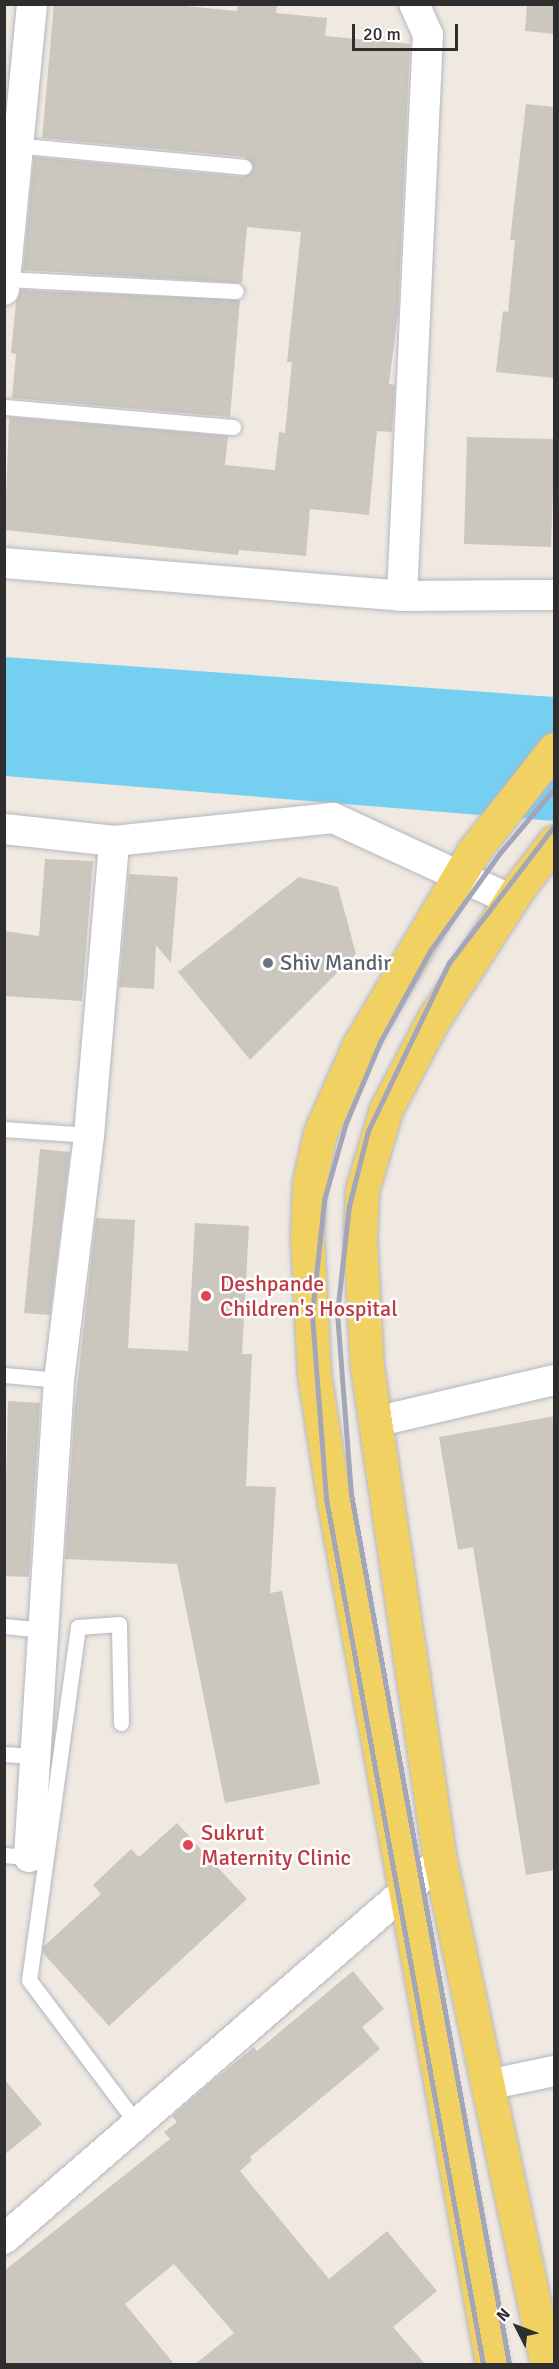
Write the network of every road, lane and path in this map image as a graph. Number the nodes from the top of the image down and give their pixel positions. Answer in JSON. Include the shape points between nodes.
{"nodes":[{"id":1,"x":32,"y":4,"type":"edge"},
{"id":2,"x":414,"y":4,"type":"edge"},
{"id":3,"x":10,"y":145,"type":"edge"},
{"id":4,"x":244,"y":167,"type":"dead end"},
{"id":5,"x":5,"y":283,"type":"edge"},
{"id":6,"x":236,"y":291,"type":"dead end"},
{"id":7,"x":4,"y":407,"type":"edge"},
{"id":8,"x":233,"y":427,"type":"dead end"},
{"id":9,"x":4,"y":563,"type":"edge"},
{"id":10,"x":555,"y":595,"type":"edge"},
{"id":11,"x":402,"y":596,"type":"junction"},
{"id":12,"x":555,"y":748,"type":"edge"},
{"id":13,"x":4,"y":829,"type":"edge"},
{"id":14,"x":114,"y":841,"type":"junction"},
{"id":15,"x":555,"y":842,"type":"edge"},
{"id":16,"x":466,"y":863,"type":"junction"},
{"id":17,"x":515,"y":893,"type":"junction"},
{"id":18,"x":4,"y":1129,"type":"edge"},
{"id":19,"x":89,"y":1135,"type":"junction"},
{"id":20,"x":4,"y":1375,"type":"edge"},
{"id":21,"x":59,"y":1380,"type":"junction"},
{"id":22,"x":555,"y":1380,"type":"edge"},
{"id":23,"x":375,"y":1422,"type":"junction"},
{"id":24,"x":4,"y":1626,"type":"edge"},
{"id":25,"x":44,"y":1630,"type":"junction"},
{"id":26,"x":121,"y":1723,"type":"dead end"},
{"id":27,"x":19,"y":1755,"type":"edge"},
{"id":28,"x":17,"y":1856,"type":"edge"},
{"id":29,"x":440,"y":1861,"type":"junction"},
{"id":30,"x":405,"y":1891,"type":"junction"},
{"id":31,"x":555,"y":2071,"type":"edge"},
{"id":32,"x":487,"y":2085,"type":"junction"},
{"id":33,"x":137,"y":2124,"type":"junction"},
{"id":34,"x":4,"y":2239,"type":"edge"},
{"id":35,"x":492,"y":2364,"type":"edge"},
{"id":36,"x":547,"y":2364,"type":"edge"}],
"edges":[{"from":1,"to":3,"type":"street"},
{"from":2,"to":11,"type":"street","via":[[428,35]]},
{"from":3,"to":4,"type":"lane"},
{"from":3,"to":5,"type":"street"},
{"from":5,"to":6,"type":"lane"},
{"from":7,"to":8,"type":"lane"},
{"from":9,"to":11,"type":"street"},
{"from":10,"to":11,"type":"street"},
{"from":12,"to":16,"type":"main road"},
{"from":13,"to":14,"type":"street"},
{"from":14,"to":16,"type":"street","via":[[333,818]]},
{"from":14,"to":19,"type":"street"},
{"from":15,"to":17,"type":"main road"},
{"from":16,"to":17,"type":"street"},
{"from":16,"to":30,"type":"main road","via":[[337,1088],[320,1133],[308,1194],[307,1296],[314,1374]]},
{"from":17,"to":23,"type":"main road","via":[[406,1069],[371,1149],[362,1190],[360,1293]]},
{"from":18,"to":19,"type":"lane"},
{"from":19,"to":21,"type":"street"},
{"from":20,"to":21,"type":"lane"},
{"from":21,"to":25,"type":"street"},
{"from":22,"to":23,"type":"street"},
{"from":23,"to":29,"type":"main road"},
{"from":24,"to":25,"type":"lane"},
{"from":25,"to":27,"type":"street"},
{"from":26,"to":33,"type":"lane","via":[[119,1624],[78,1627],[29,1980]]},
{"from":27,"to":28,"type":"street"},
{"from":29,"to":30,"type":"street"},
{"from":29,"to":32,"type":"main road"},
{"from":30,"to":33,"type":"street"},
{"from":30,"to":35,"type":"main road"},
{"from":31,"to":32,"type":"street"},
{"from":32,"to":36,"type":"main road"},
{"from":33,"to":34,"type":"street"}]}
